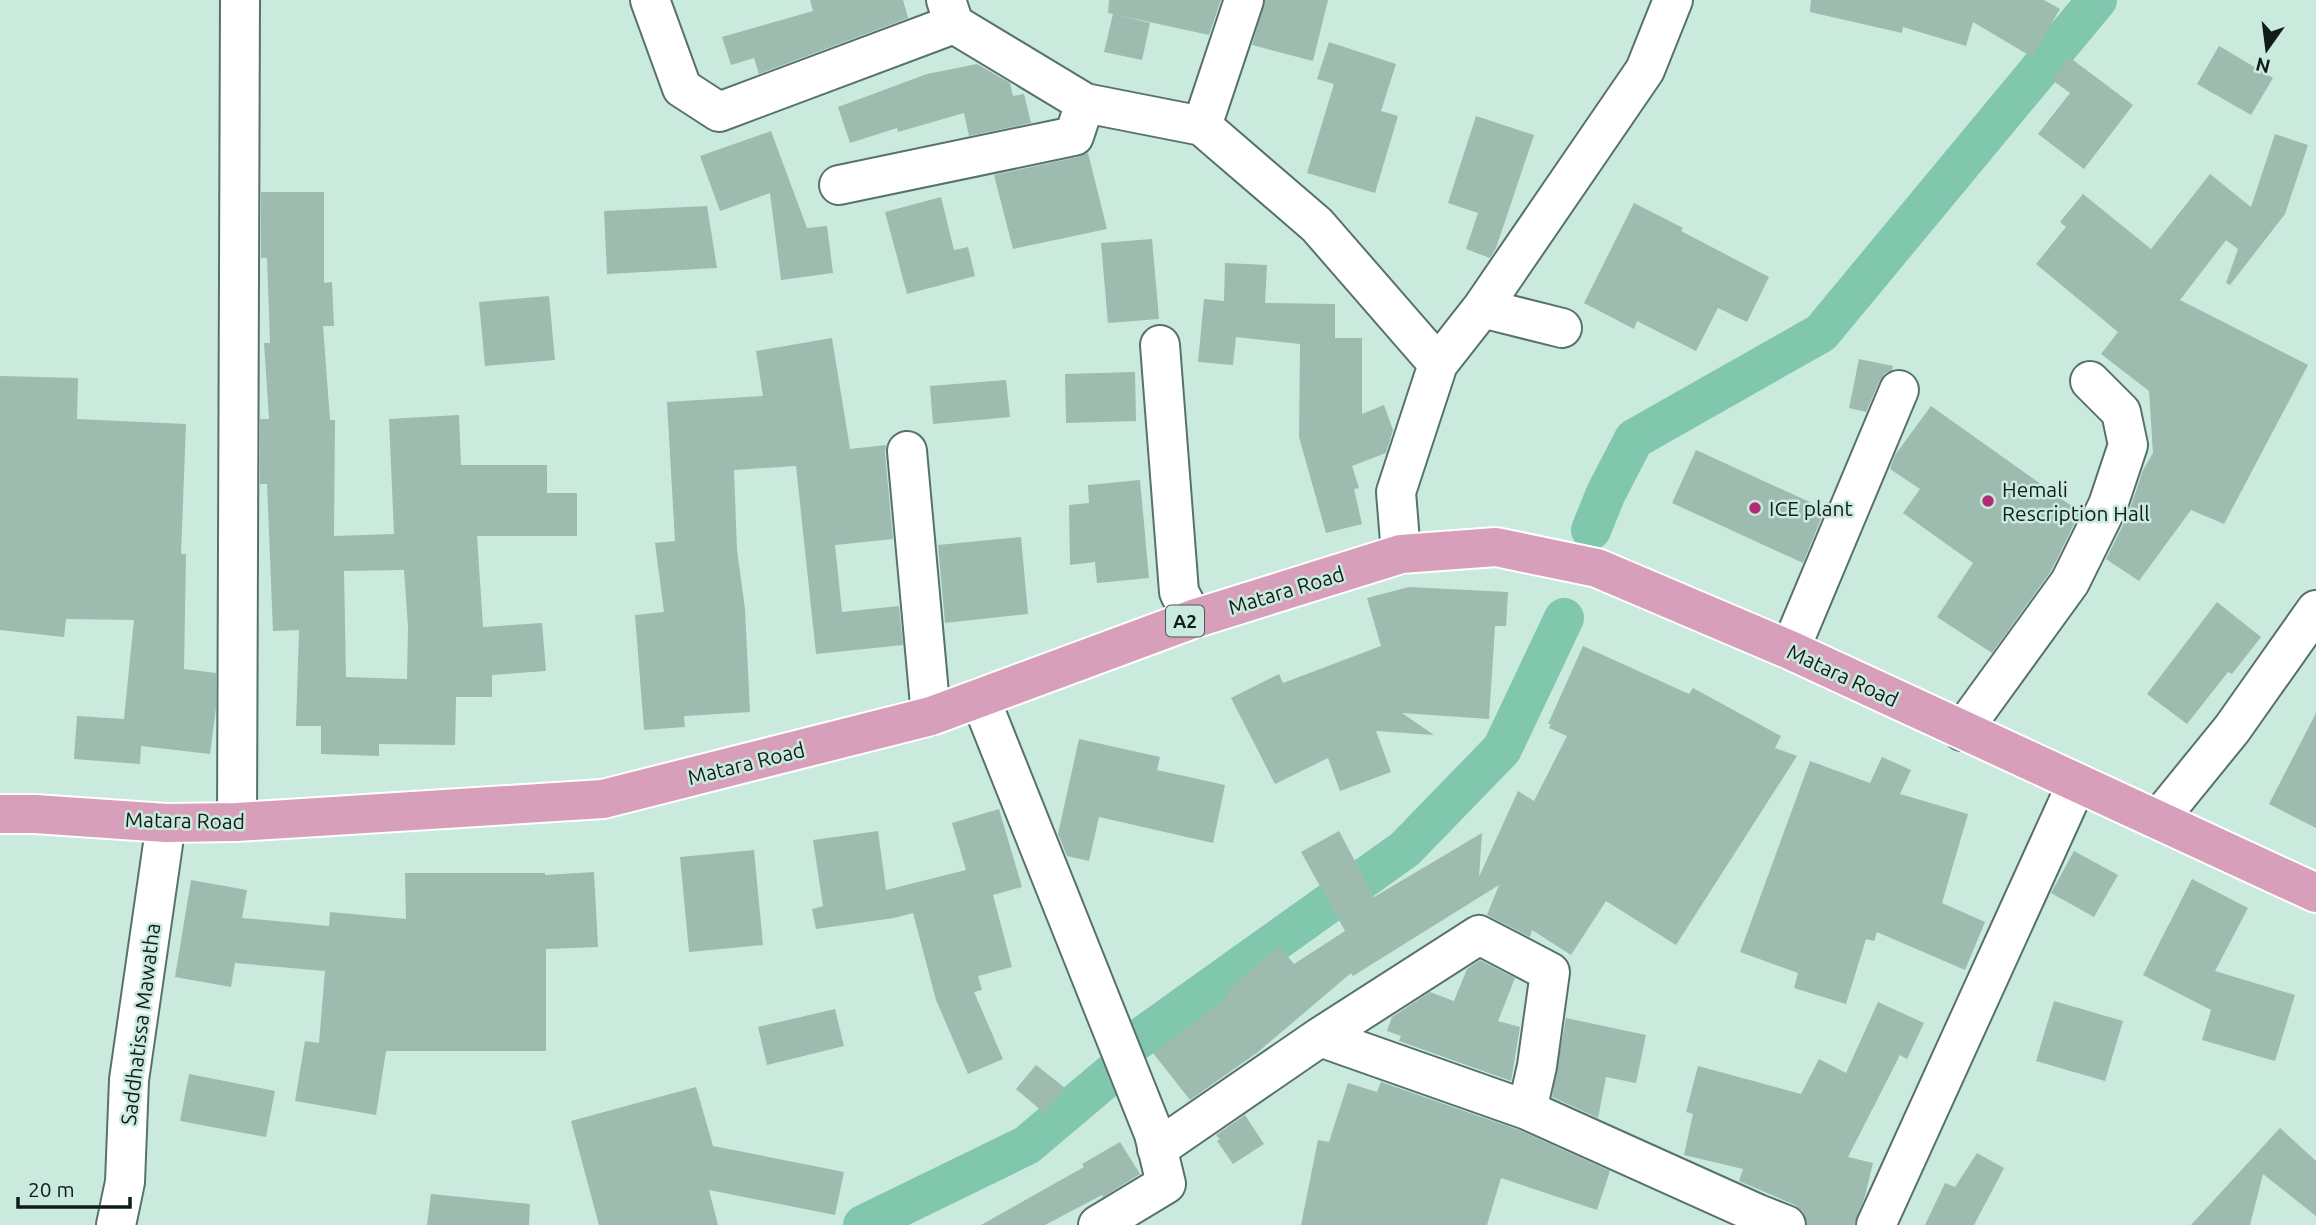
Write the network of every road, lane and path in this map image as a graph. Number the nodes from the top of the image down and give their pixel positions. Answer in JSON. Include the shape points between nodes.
{"nodes":[{"id":1,"x":240,"y":0,"type":"edge"},
{"id":2,"x":650,"y":0,"type":"edge"},
{"id":3,"x":1244,"y":0,"type":"edge"},
{"id":4,"x":1673,"y":0,"type":"edge"},
{"id":5,"x":950,"y":12,"type":"edge"},
{"id":6,"x":1085,"y":103,"type":"junction"},
{"id":7,"x":1202,"y":126,"type":"junction"},
{"id":8,"x":839,"y":185,"type":"dead end"},
{"id":9,"x":1482,"y":308,"type":"junction"},
{"id":10,"x":1562,"y":328,"type":"dead end"},
{"id":11,"x":1160,"y":345,"type":"dead end"},
{"id":12,"x":1438,"y":364,"type":"junction"},
{"id":13,"x":2090,"y":381,"type":"dead end"},
{"id":14,"x":1899,"y":390,"type":"dead end"},
{"id":15,"x":908,"y":452,"type":"dead end"},
{"id":16,"x":1401,"y":554,"type":"junction"},
{"id":17,"x":2316,"y":610,"type":"edge"},
{"id":18,"x":1194,"y":618,"type":"junction"},
{"id":19,"x":1790,"y":650,"type":"junction"},
{"id":20,"x":980,"y":698,"type":"junction"},
{"id":21,"x":931,"y":716,"type":"junction"},
{"id":22,"x":1962,"y":731,"type":"junction"},
{"id":23,"x":2077,"y":783,"type":"junction"},
{"id":24,"x":0,"y":814,"type":"edge"},
{"id":25,"x":2158,"y":820,"type":"junction"},
{"id":26,"x":237,"y":822,"type":"junction"},
{"id":27,"x":166,"y":823,"type":"junction"},
{"id":28,"x":2316,"y":893,"type":"edge"},
{"id":29,"x":1320,"y":1037,"type":"junction"},
{"id":30,"x":1527,"y":1110,"type":"junction"},
{"id":31,"x":1157,"y":1149,"type":"junction"},
{"id":32,"x":116,"y":1225,"type":"edge"},
{"id":33,"x":1098,"y":1225,"type":"edge"},
{"id":34,"x":1786,"y":1225,"type":"edge"},
{"id":35,"x":1876,"y":1225,"type":"edge"}],
"edges":[{"from":1,"to":26,"type":"street"},
{"from":2,"to":5,"type":"street","via":[[682,88],[719,112]]},
{"from":3,"to":7,"type":"street"},
{"from":4,"to":9,"type":"street","via":[[1646,70]]},
{"from":5,"to":6,"type":"street"},
{"from":6,"to":7,"type":"street"},
{"from":6,"to":8,"type":"street","via":[[1074,136]]},
{"from":7,"to":12,"type":"street","via":[[1317,225]]},
{"from":9,"to":10,"type":"street"},
{"from":9,"to":12,"type":"street"},
{"from":11,"to":18,"type":"street","via":[[1179,592]]},
{"from":12,"to":16,"type":"street","via":[[1396,492]]},
{"from":13,"to":22,"type":"street","via":[[2122,412],[2128,444],[2108,505],[2070,582]]},
{"from":14,"to":19,"type":"street"},
{"from":15,"to":21,"type":"street"},
{"from":16,"to":18,"type":"highway","name":"Matara Road","number":"A2"},
{"from":16,"to":19,"type":"highway","name":"Matara Road","number":"A2","via":[[1496,547],[1597,568]]},
{"from":17,"to":25,"type":"street","via":[[2232,729]]},
{"from":18,"to":20,"type":"highway","name":"Matara Road","number":"A2"},
{"from":19,"to":22,"type":"highway","name":"Matara Road","number":"A2"},
{"from":20,"to":21,"type":"highway","name":"Matara Road","number":"A2"},
{"from":20,"to":31,"type":"street"},
{"from":21,"to":26,"type":"highway","name":"Matara Road","number":"A2","via":[[603,799]]},
{"from":22,"to":23,"type":"highway","name":"Matara Road","number":"A2"},
{"from":23,"to":25,"type":"highway","name":"Matara Road","number":"A2"},
{"from":23,"to":35,"type":"street"},
{"from":24,"to":27,"type":"highway","name":"Matara Road","number":"A2"},
{"from":25,"to":28,"type":"highway","name":"Matara Road","number":"A2"},
{"from":26,"to":27,"type":"highway","name":"Matara Road","number":"A2"},
{"from":27,"to":32,"type":"street","name":"Saddhatissa Mawatha","via":[[129,1080],[125,1182]]},
{"from":29,"to":30,"type":"street"},
{"from":29,"to":30,"type":"street","via":[[1479,935],[1550,972]]},
{"from":29,"to":31,"type":"street"},
{"from":30,"to":34,"type":"street"},
{"from":31,"to":33,"type":"street","via":[[1166,1184]]}]}
